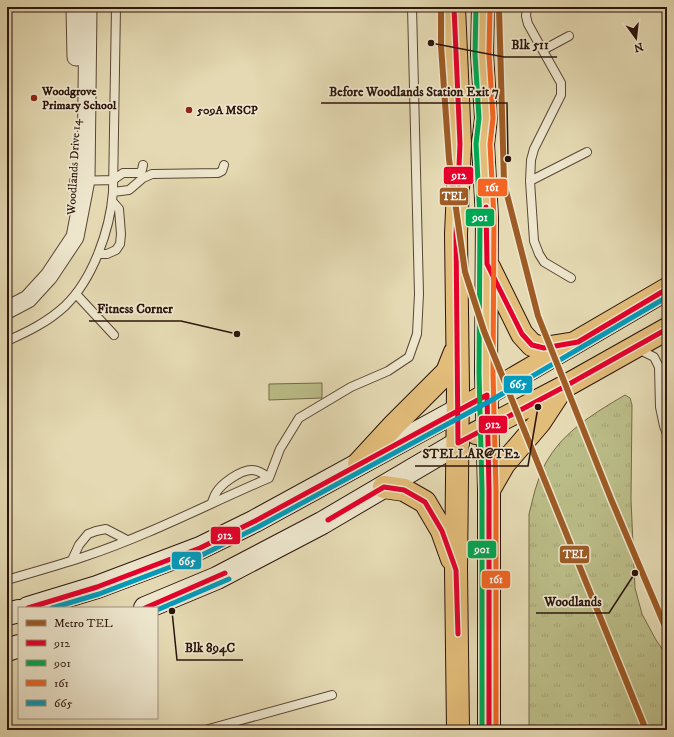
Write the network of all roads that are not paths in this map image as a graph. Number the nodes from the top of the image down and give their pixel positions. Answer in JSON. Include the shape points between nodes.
{"nodes":[{"id":1,"x":75,"y":7,"type":"edge"},
{"id":2,"x":88,"y":7,"type":"edge"},
{"id":3,"x":116,"y":7,"type":"edge"},
{"id":4,"x":412,"y":7,"type":"edge"},
{"id":5,"x":454,"y":7,"type":"edge"},
{"id":6,"x":483,"y":7,"type":"edge"},
{"id":7,"x":527,"y":7,"type":"edge"},
{"id":8,"x":569,"y":36,"type":"dead end"},
{"id":9,"x":543,"y":50,"type":"junction"},
{"id":10,"x":586,"y":152,"type":"dead end"},
{"id":11,"x":143,"y":165,"type":"dead end"},
{"id":12,"x":224,"y":165,"type":"dead end"},
{"id":13,"x":113,"y":180,"type":"junction"},
{"id":14,"x":80,"y":181,"type":"junction"},
{"id":15,"x":530,"y":181,"type":"junction"},
{"id":16,"x":112,"y":192,"type":"junction"},
{"id":17,"x":112,"y":202,"type":"junction"},
{"id":18,"x":98,"y":254,"type":"junction"},
{"id":19,"x":487,"y":264,"type":"junction"},
{"id":20,"x":571,"y":278,"type":"dead end"},
{"id":21,"x":667,"y":290,"type":"edge"},
{"id":22,"x":76,"y":294,"type":"junction"},
{"id":23,"x":7,"y":300,"type":"edge"},
{"id":24,"x":7,"y":310,"type":"edge"},
{"id":25,"x":667,"y":329,"type":"edge"},
{"id":26,"x":114,"y":335,"type":"dead end"},
{"id":27,"x":7,"y":341,"type":"edge"},
{"id":28,"x":578,"y":342,"type":"junction"},
{"id":29,"x":457,"y":347,"type":"junction"},
{"id":30,"x":635,"y":347,"type":"junction"},
{"id":31,"x":562,"y":388,"type":"junction"},
{"id":32,"x":487,"y":395,"type":"junction"},
{"id":33,"x":458,"y":410,"type":"junction"},
{"id":34,"x":487,"y":427,"type":"junction"},
{"id":35,"x":667,"y":434,"type":"edge"},
{"id":36,"x":458,"y":443,"type":"junction"},
{"id":37,"x":359,"y":464,"type":"junction"},
{"id":38,"x":269,"y":478,"type":"junction"},
{"id":39,"x":384,"y":487,"type":"junction"},
{"id":40,"x":490,"y":490,"type":"junction"},
{"id":41,"x":212,"y":502,"type":"junction"},
{"id":42,"x":127,"y":540,"type":"junction"},
{"id":43,"x":72,"y":560,"type":"junction"},
{"id":44,"x":456,"y":570,"type":"junction"},
{"id":45,"x":7,"y":580,"type":"edge"},
{"id":46,"x":31,"y":607,"type":"edge"},
{"id":47,"x":147,"y":607,"type":"edge"},
{"id":48,"x":18,"y":611,"type":"edge"},
{"id":49,"x":7,"y":614,"type":"edge"},
{"id":50,"x":18,"y":646,"type":"edge"},
{"id":51,"x":7,"y":650,"type":"edge"},
{"id":52,"x":332,"y":695,"type":"dead end"},
{"id":53,"x":205,"y":730,"type":"edge"},
{"id":54,"x":458,"y":730,"type":"edge"},
{"id":55,"x":489,"y":730,"type":"edge"}],
"edges":[{"from":1,"to":14,"type":"street","name":"Woodlands Drive 14","via":[[76,133]]},
{"from":2,"to":14,"type":"street","name":"Woodlands Drive 14"},
{"from":3,"to":13,"type":"lane"},
{"from":4,"to":38,"type":"lane","via":[[419,294],[417,334],[409,357],[388,371],[351,387],[298,418],[280,449]]},
{"from":5,"to":29,"type":"main road","via":[[460,144],[456,234]]},
{"from":6,"to":19,"type":"main road","via":[[482,54],[486,118],[483,144]]},
{"from":7,"to":9,"type":"lane","via":[[528,24]]},
{"from":8,"to":9,"type":"lane"},
{"from":9,"to":15,"type":"lane","via":[[561,83],[561,95],[534,149]]},
{"from":10,"to":15,"type":"lane"},
{"from":11,"to":13,"type":"lane","via":[[139,173],[123,173]]},
{"from":12,"to":16,"type":"lane","via":[[218,173],[148,175],[129,190]]},
{"from":13,"to":14,"type":"lane"},
{"from":13,"to":16,"type":"lane"},
{"from":14,"to":23,"type":"street","name":"Woodlands Drive 14","via":[[69,232],[60,251],[45,272],[28,288]]},
{"from":14,"to":24,"type":"street","name":"Woodlands Drive 14","via":[[75,237],[49,276],[28,298]]},
{"from":15,"to":20,"type":"lane","via":[[534,241],[539,254],[544,262]]},
{"from":16,"to":17,"type":"lane"},
{"from":17,"to":18,"type":"lane","via":[[106,232]]},
{"from":17,"to":18,"type":"lane","via":[[119,209],[120,244],[116,250]]},
{"from":18,"to":22,"type":"lane"},
{"from":19,"to":28,"type":"main road","via":[[522,334],[532,345],[544,348]]},
{"from":19,"to":32,"type":"main road"},
{"from":21,"to":28,"type":"main road"},
{"from":22,"to":26,"type":"lane"},
{"from":22,"to":27,"type":"lane","via":[[64,307],[36,328]]},
{"from":25,"to":30,"type":"main road"},
{"from":28,"to":32,"type":"main road"},
{"from":29,"to":33,"type":"main road"},
{"from":29,"to":37,"type":"main road","via":[[447,372]]},
{"from":30,"to":31,"type":"main road"},
{"from":30,"to":35,"type":"lane","via":[[654,357],[659,367],[660,407]]},
{"from":31,"to":34,"type":"main road"},
{"from":31,"to":40,"type":"main road","via":[[540,422],[504,464]]},
{"from":32,"to":33,"type":"main road"},
{"from":32,"to":34,"type":"main road"},
{"from":33,"to":36,"type":"main road"},
{"from":33,"to":37,"type":"main road"},
{"from":34,"to":36,"type":"main road"},
{"from":34,"to":40,"type":"main road"},
{"from":36,"to":39,"type":"main road"},
{"from":36,"to":44,"type":"main road"},
{"from":37,"to":46,"type":"main road","via":[[200,548],[97,588]]},
{"from":38,"to":41,"type":"lane"},
{"from":38,"to":41,"type":"lane","via":[[252,470],[240,473],[225,482]]},
{"from":39,"to":44,"type":"main road","via":[[404,490],[425,502],[442,531]]},
{"from":39,"to":47,"type":"main road","via":[[322,523],[216,578]]},
{"from":40,"to":55,"type":"main road"},
{"from":41,"to":42,"type":"lane","via":[[164,526]]},
{"from":42,"to":43,"type":"lane"},
{"from":42,"to":43,"type":"lane","via":[[106,529],[96,531],[88,534],[78,545]]},
{"from":43,"to":45,"type":"lane"},
{"from":44,"to":54,"type":"main road"},
{"from":48,"to":49,"type":"main road"},
{"from":50,"to":51,"type":"main road"},
{"from":52,"to":53,"type":"lane"}]}
